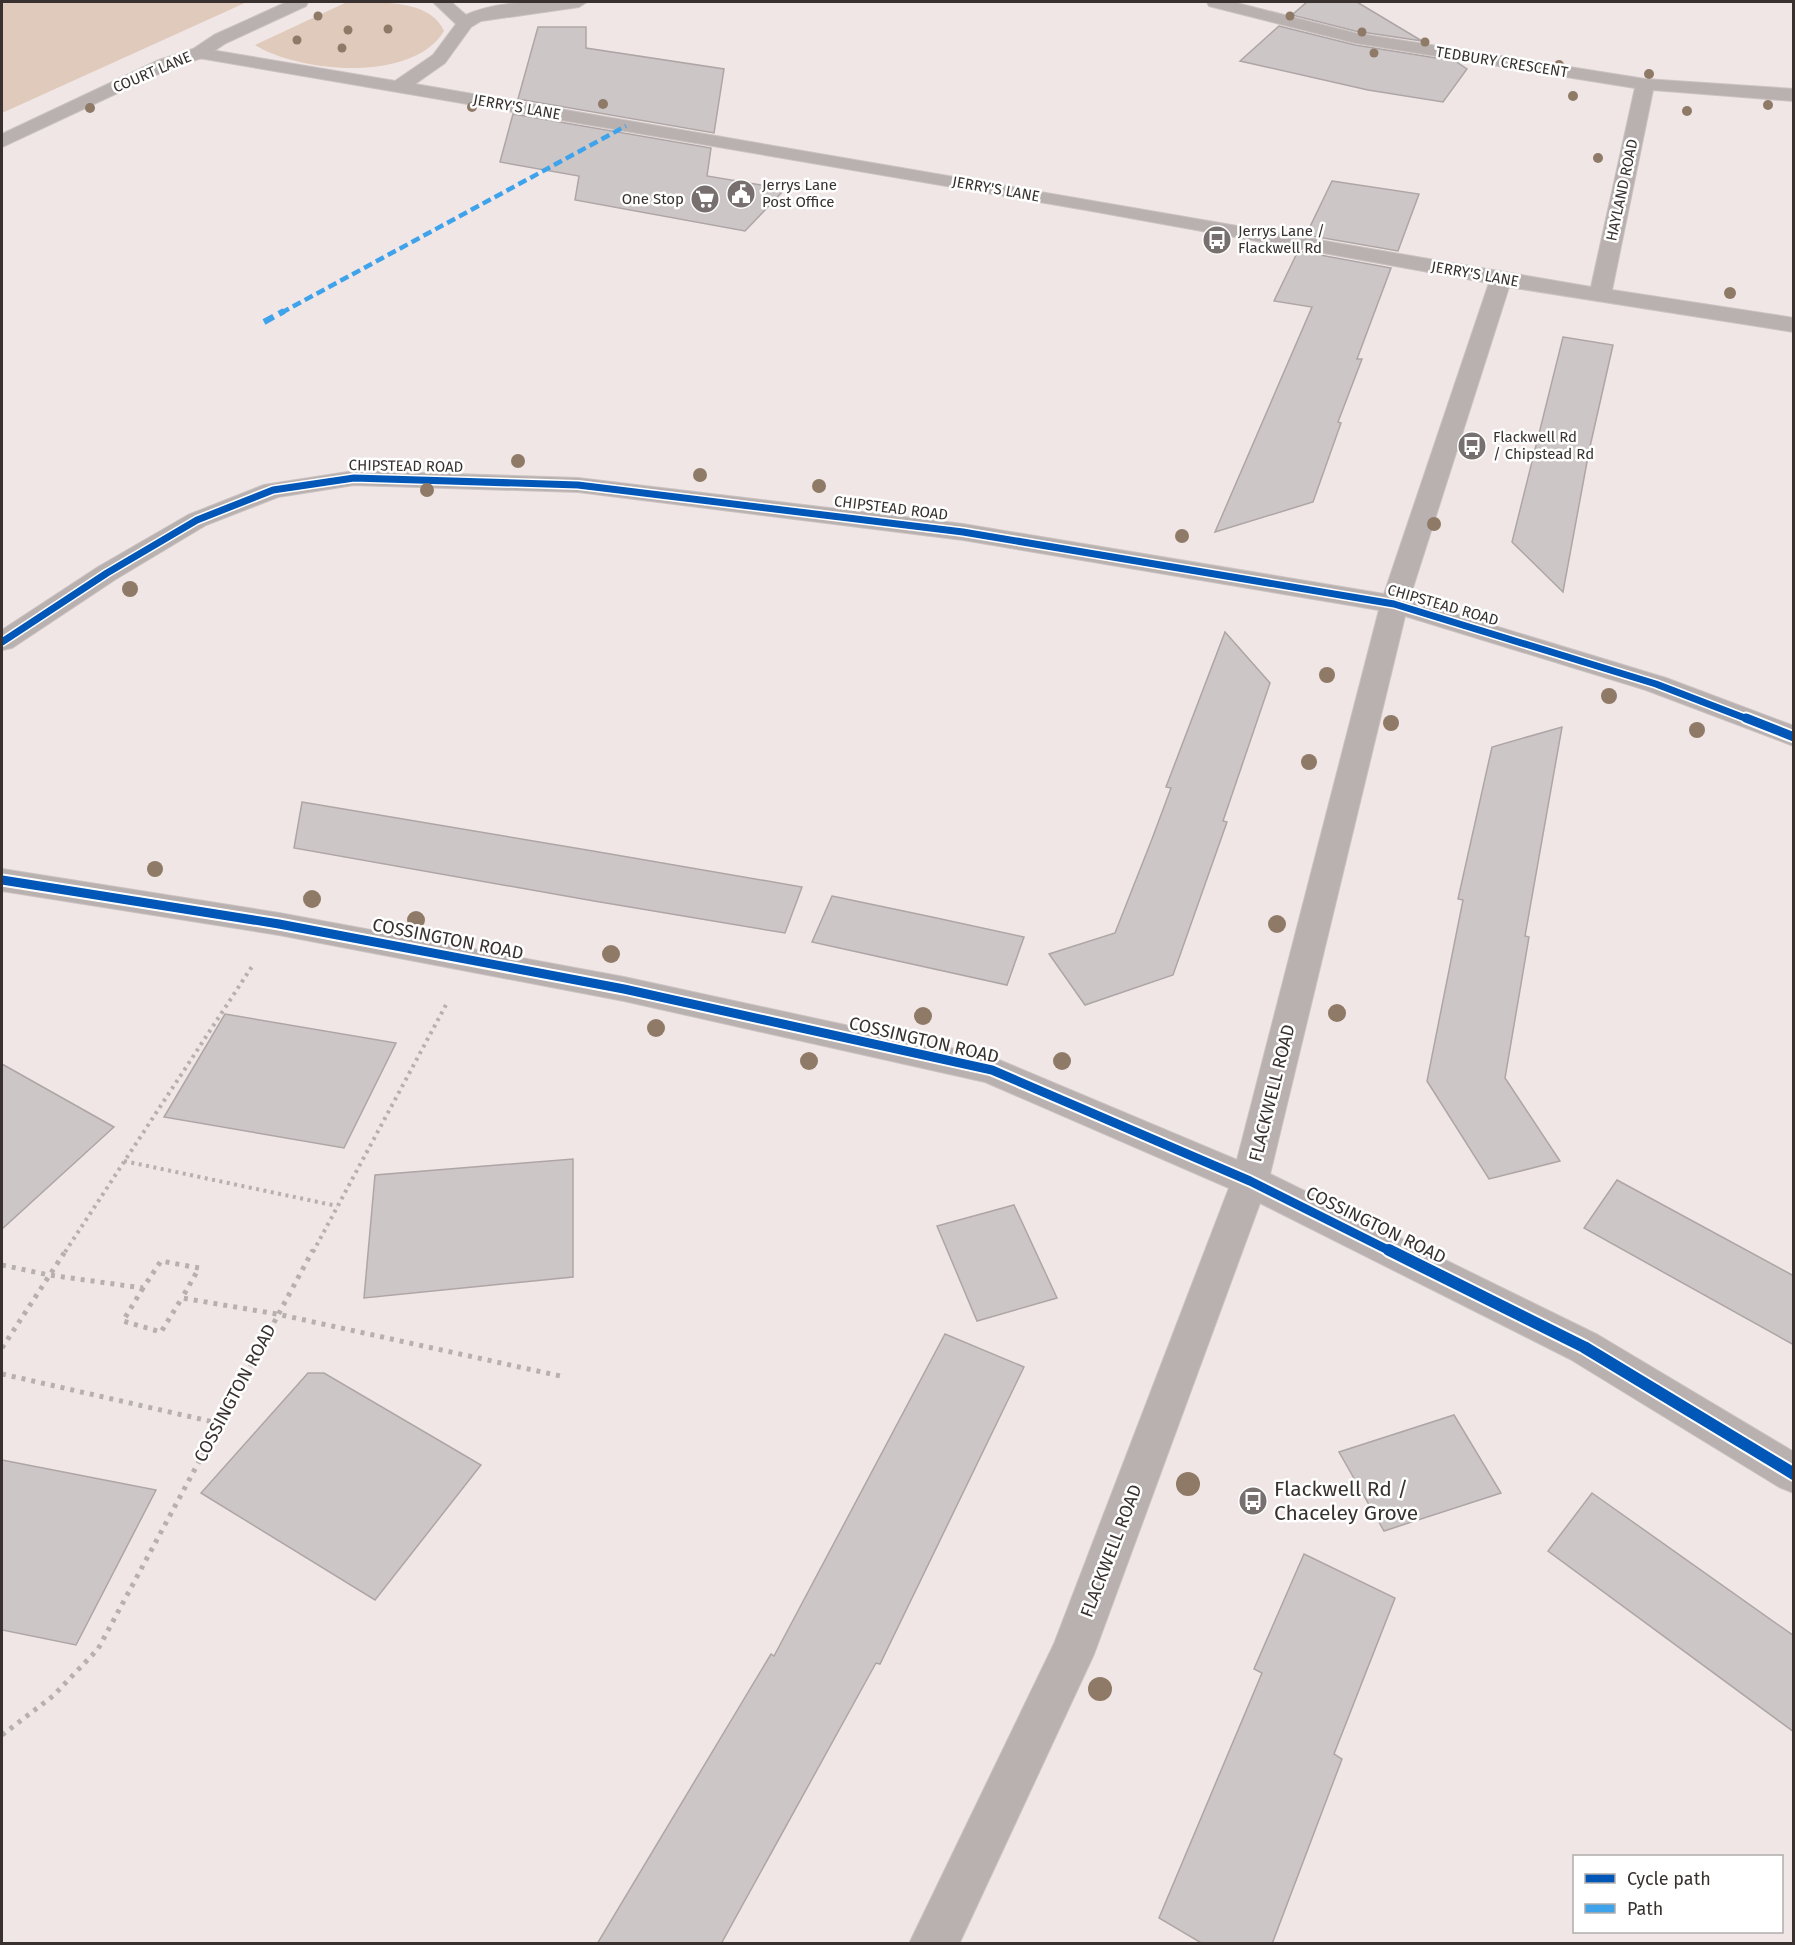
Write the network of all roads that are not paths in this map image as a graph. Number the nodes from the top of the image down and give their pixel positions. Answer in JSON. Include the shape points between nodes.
{"nodes":[{"id":1,"x":300,"y":2,"type":"edge"},
{"id":2,"x":441,"y":2,"type":"edge"},
{"id":3,"x":579,"y":2,"type":"edge"},
{"id":4,"x":1215,"y":2,"type":"edge"},
{"id":5,"x":465,"y":23,"type":"junction"},
{"id":6,"x":199,"y":53,"type":"junction"},
{"id":7,"x":1645,"y":84,"type":"junction"},
{"id":8,"x":400,"y":86,"type":"junction"},
{"id":9,"x":1794,"y":95,"type":"edge"},
{"id":10,"x":2,"y":141,"type":"edge"},
{"id":11,"x":1501,"y":279,"type":"junction"},
{"id":12,"x":1600,"y":295,"type":"junction"},
{"id":13,"x":1794,"y":325,"type":"edge"},
{"id":14,"x":1394,"y":604,"type":"junction"},
{"id":15,"x":2,"y":642,"type":"edge"},
{"id":16,"x":1794,"y":737,"type":"edge"},
{"id":17,"x":2,"y":880,"type":"edge"},
{"id":18,"x":1250,"y":1181,"type":"junction"},
{"id":19,"x":1794,"y":1474,"type":"edge"},
{"id":20,"x":933,"y":1944,"type":"edge"}],
"edges":[{"from":1,"to":6,"type":"street","name":"COURT LANE","via":[[220,39]]},
{"from":2,"to":5,"type":"street"},
{"from":3,"to":5,"type":"street","via":[[491,12]]},
{"from":4,"to":7,"type":"street","name":"TEDBURY CRESCENT","via":[[1355,38]]},
{"from":5,"to":8,"type":"street","via":[[439,59]]},
{"from":6,"to":8,"type":"street","name":"JERRY'S LANE"},
{"from":6,"to":10,"type":"street","name":"COURT LANE","via":[[165,64]]},
{"from":7,"to":9,"type":"street","name":"TEDBURY CRESCENT"},
{"from":7,"to":12,"type":"street","name":"HAYLAND ROAD"},
{"from":8,"to":11,"type":"street","name":"JERRY'S LANE"},
{"from":11,"to":12,"type":"street","name":"JERRY'S LANE"},
{"from":11,"to":14,"type":"street","name":"FLACKWELL ROAD"},
{"from":12,"to":13,"type":"street","name":"JERRY'S LANE"},
{"from":14,"to":15,"type":"street","name":"CHIPSTEAD ROAD","via":[[963,532],[578,485],[354,478],[273,490],[197,520]]},
{"from":14,"to":16,"type":"street","name":"CHIPSTEAD ROAD","via":[[1656,684]]},
{"from":14,"to":18,"type":"street","name":"FLACKWELL ROAD"},
{"from":17,"to":18,"type":"street","name":"COSSINGTON ROAD","via":[[279,924],[624,989],[992,1070]]},
{"from":18,"to":19,"type":"street","name":"COSSINGTON ROAD","via":[[1584,1347]]},
{"from":18,"to":20,"type":"street","name":"FLACKWELL ROAD","via":[[1072,1654]]}]}
